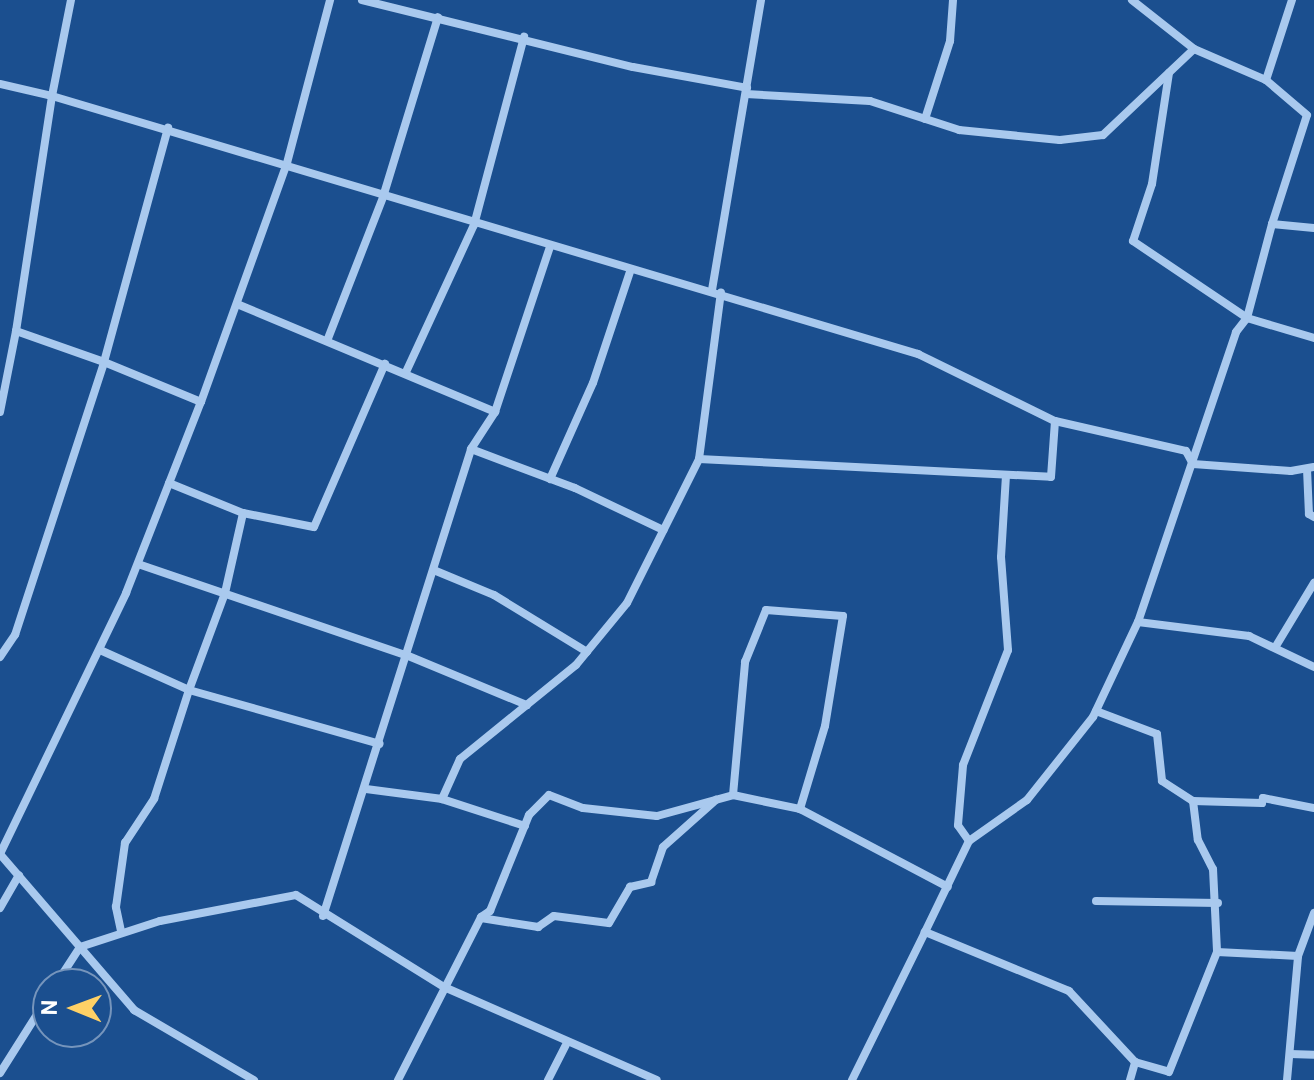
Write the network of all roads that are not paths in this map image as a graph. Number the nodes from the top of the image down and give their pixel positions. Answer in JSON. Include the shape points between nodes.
{"nodes":[{"id":1,"x":71,"y":0,"type":"edge"},
{"id":2,"x":330,"y":0,"type":"edge"},
{"id":3,"x":362,"y":0,"type":"edge"},
{"id":4,"x":761,"y":0,"type":"edge"},
{"id":5,"x":953,"y":0,"type":"edge"},
{"id":6,"x":1132,"y":0,"type":"edge"},
{"id":7,"x":1292,"y":0,"type":"edge"},
{"id":8,"x":438,"y":17,"type":"junction"},
{"id":9,"x":524,"y":37,"type":"junction"},
{"id":10,"x":1194,"y":49,"type":"junction"},
{"id":11,"x":1169,"y":72,"type":"junction"},
{"id":12,"x":1266,"y":80,"type":"junction"},
{"id":13,"x":0,"y":84,"type":"edge"},
{"id":14,"x":747,"y":91,"type":"junction"},
{"id":15,"x":52,"y":96,"type":"junction"},
{"id":16,"x":925,"y":119,"type":"junction"},
{"id":17,"x":168,"y":128,"type":"junction"},
{"id":18,"x":285,"y":167,"type":"junction"},
{"id":19,"x":383,"y":197,"type":"junction"},
{"id":20,"x":1272,"y":224,"type":"junction"},
{"id":21,"x":474,"y":225,"type":"junction"},
{"id":22,"x":1314,"y":228,"type":"edge"},
{"id":23,"x":550,"y":247,"type":"junction"},
{"id":24,"x":631,"y":269,"type":"junction"},
{"id":25,"x":717,"y":291,"type":"junction"},
{"id":26,"x":237,"y":304,"type":"junction"},
{"id":27,"x":1247,"y":318,"type":"junction"},
{"id":28,"x":16,"y":331,"type":"junction"},
{"id":29,"x":1314,"y":338,"type":"edge"},
{"id":30,"x":327,"y":341,"type":"junction"},
{"id":31,"x":104,"y":362,"type":"junction"},
{"id":32,"x":385,"y":364,"type":"junction"},
{"id":33,"x":406,"y":372,"type":"junction"},
{"id":34,"x":201,"y":402,"type":"junction"},
{"id":35,"x":0,"y":412,"type":"edge"},
{"id":36,"x":495,"y":412,"type":"junction"},
{"id":37,"x":1055,"y":421,"type":"junction"},
{"id":38,"x":471,"y":449,"type":"junction"},
{"id":39,"x":699,"y":459,"type":"junction"},
{"id":40,"x":1193,"y":464,"type":"junction"},
{"id":41,"x":1310,"y":468,"type":"edge"},
{"id":42,"x":1006,"y":475,"type":"junction"},
{"id":43,"x":550,"y":479,"type":"junction"},
{"id":44,"x":169,"y":483,"type":"junction"},
{"id":45,"x":243,"y":513,"type":"junction"},
{"id":46,"x":1314,"y":517,"type":"edge"},
{"id":47,"x":663,"y":530,"type":"junction"},
{"id":48,"x":138,"y":564,"type":"junction"},
{"id":49,"x":436,"y":571,"type":"junction"},
{"id":50,"x":1314,"y":583,"type":"edge"},
{"id":51,"x":225,"y":593,"type":"junction"},
{"id":52,"x":1138,"y":622,"type":"junction"},
{"id":53,"x":1276,"y":646,"type":"junction"},
{"id":54,"x":100,"y":650,"type":"junction"},
{"id":55,"x":587,"y":652,"type":"junction"},
{"id":56,"x":406,"y":655,"type":"junction"},
{"id":57,"x":0,"y":657,"type":"edge"},
{"id":58,"x":1314,"y":667,"type":"edge"},
{"id":59,"x":189,"y":690,"type":"junction"},
{"id":60,"x":527,"y":705,"type":"junction"},
{"id":61,"x":1096,"y":711,"type":"junction"},
{"id":62,"x":380,"y":744,"type":"junction"},
{"id":63,"x":366,"y":789,"type":"junction"},
{"id":64,"x":733,"y":795,"type":"junction"},
{"id":65,"x":719,"y":797,"type":"junction"},
{"id":66,"x":442,"y":799,"type":"junction"},
{"id":67,"x":1193,"y":801,"type":"junction"},
{"id":68,"x":1314,"y":808,"type":"edge"},
{"id":69,"x":800,"y":809,"type":"junction"},
{"id":70,"x":525,"y":826,"type":"junction"},
{"id":71,"x":969,"y":841,"type":"junction"},
{"id":72,"x":0,"y":854,"type":"edge"},
{"id":73,"x":19,"y":875,"type":"junction"},
{"id":74,"x":948,"y":887,"type":"junction"},
{"id":75,"x":1096,"y":901,"type":"dead end"},
{"id":76,"x":1218,"y":903,"type":"junction"},
{"id":77,"x":0,"y":908,"type":"edge"},
{"id":78,"x":1314,"y":913,"type":"edge"},
{"id":79,"x":323,"y":916,"type":"junction"},
{"id":80,"x":481,"y":917,"type":"junction"},
{"id":81,"x":121,"y":931,"type":"junction"},
{"id":82,"x":925,"y":932,"type":"junction"},
{"id":83,"x":80,"y":947,"type":"junction"},
{"id":84,"x":1217,"y":952,"type":"junction"},
{"id":85,"x":1298,"y":956,"type":"junction"},
{"id":86,"x":66,"y":968,"type":"edge"},
{"id":87,"x":444,"y":987,"type":"junction"},
{"id":88,"x":32,"y":1022,"type":"edge"},
{"id":89,"x":566,"y":1045,"type":"junction"},
{"id":90,"x":1290,"y":1054,"type":"junction"},
{"id":91,"x":1314,"y":1055,"type":"edge"},
{"id":92,"x":1135,"y":1062,"type":"junction"},
{"id":93,"x":0,"y":1073,"type":"edge"},
{"id":94,"x":254,"y":1080,"type":"edge"},
{"id":95,"x":398,"y":1080,"type":"edge"},
{"id":96,"x":548,"y":1080,"type":"edge"},
{"id":97,"x":657,"y":1080,"type":"edge"},
{"id":98,"x":852,"y":1080,"type":"edge"},
{"id":99,"x":1130,"y":1080,"type":"edge"},
{"id":100,"x":1287,"y":1080,"type":"edge"}],
"edges":[{"from":1,"to":15,"type":"street"},
{"from":2,"to":18,"type":"street"},
{"from":3,"to":8,"type":"street"},
{"from":4,"to":14,"type":"street"},
{"from":5,"to":16,"type":"street","via":[[950,41]]},
{"from":6,"to":10,"type":"street"},
{"from":7,"to":12,"type":"street"},
{"from":8,"to":9,"type":"street"},
{"from":8,"to":19,"type":"street"},
{"from":9,"to":14,"type":"street"},
{"from":9,"to":21,"type":"street"},
{"from":10,"to":11,"type":"street"},
{"from":10,"to":12,"type":"street"},
{"from":11,"to":16,"type":"street","via":[[1103,135],[1060,140],[959,130]]},
{"from":11,"to":27,"type":"street","via":[[1152,184],[1133,241]]},
{"from":12,"to":20,"type":"street","via":[[1307,115]]},
{"from":13,"to":15,"type":"street"},
{"from":14,"to":16,"type":"street","via":[[870,101]]},
{"from":14,"to":25,"type":"street"},
{"from":15,"to":17,"type":"street"},
{"from":15,"to":28,"type":"street"},
{"from":17,"to":18,"type":"street"},
{"from":17,"to":31,"type":"street"},
{"from":18,"to":19,"type":"street"},
{"from":18,"to":26,"type":"street"},
{"from":19,"to":21,"type":"street"},
{"from":19,"to":30,"type":"street"},
{"from":20,"to":22,"type":"street"},
{"from":20,"to":27,"type":"street"},
{"from":21,"to":23,"type":"street"},
{"from":21,"to":33,"type":"street"},
{"from":23,"to":24,"type":"street"},
{"from":23,"to":36,"type":"street"},
{"from":24,"to":25,"type":"street"},
{"from":24,"to":43,"type":"street","via":[[593,383]]},
{"from":25,"to":37,"type":"street","via":[[918,354]]},
{"from":25,"to":39,"type":"street"},
{"from":26,"to":30,"type":"street"},
{"from":26,"to":34,"type":"street"},
{"from":27,"to":29,"type":"street"},
{"from":27,"to":40,"type":"street","via":[[1236,332]]},
{"from":28,"to":31,"type":"street"},
{"from":28,"to":35,"type":"street"},
{"from":30,"to":32,"type":"street"},
{"from":31,"to":34,"type":"street"},
{"from":31,"to":57,"type":"street","via":[[15,635]]},
{"from":32,"to":33,"type":"street"},
{"from":32,"to":45,"type":"street","via":[[314,527]]},
{"from":33,"to":36,"type":"street"},
{"from":34,"to":44,"type":"street"},
{"from":36,"to":38,"type":"street"},
{"from":37,"to":40,"type":"street","via":[[1186,451]]},
{"from":37,"to":42,"type":"street","via":[[1051,477]]},
{"from":38,"to":43,"type":"street"},
{"from":38,"to":49,"type":"street"},
{"from":39,"to":42,"type":"street"},
{"from":39,"to":47,"type":"street"},
{"from":40,"to":41,"type":"street"},
{"from":40,"to":52,"type":"street"},
{"from":41,"to":46,"type":"street","via":[[1309,514]]},
{"from":42,"to":71,"type":"street","via":[[1001,557],[1008,650],[963,765],[958,825]]},
{"from":43,"to":47,"type":"street"},
{"from":44,"to":45,"type":"street"},
{"from":44,"to":48,"type":"street"},
{"from":45,"to":51,"type":"street"},
{"from":47,"to":55,"type":"street","via":[[627,603]]},
{"from":48,"to":51,"type":"street"},
{"from":48,"to":54,"type":"street"},
{"from":49,"to":55,"type":"street","via":[[494,595]]},
{"from":49,"to":56,"type":"street"},
{"from":50,"to":53,"type":"street"},
{"from":51,"to":56,"type":"street"},
{"from":51,"to":59,"type":"street"},
{"from":52,"to":53,"type":"street","via":[[1249,636]]},
{"from":52,"to":61,"type":"street"},
{"from":53,"to":58,"type":"street"},
{"from":54,"to":59,"type":"street"},
{"from":54,"to":72,"type":"street"},
{"from":55,"to":60,"type":"street"},
{"from":56,"to":60,"type":"street"},
{"from":56,"to":62,"type":"street"},
{"from":59,"to":62,"type":"street"},
{"from":59,"to":81,"type":"street","via":[[154,799],[125,843],[117,879]]},
{"from":60,"to":66,"type":"street","via":[[460,759]]},
{"from":61,"to":67,"type":"street","via":[[1157,734],[1162,781]]},
{"from":61,"to":71,"type":"street","via":[[1027,800]]},
{"from":62,"to":63,"type":"street"},
{"from":63,"to":66,"type":"street"},
{"from":63,"to":79,"type":"street"},
{"from":64,"to":65,"type":"street"},
{"from":64,"to":69,"type":"street"},
{"from":64,"to":69,"type":"street","via":[[745,662],[766,610],[843,616],[825,726]]},
{"from":65,"to":70,"type":"street","via":[[657,816],[583,808],[549,795]]},
{"from":65,"to":80,"type":"street","via":[[663,847],[651,882],[630,887],[609,923],[554,916],[538,927]]},
{"from":66,"to":70,"type":"street"},
{"from":67,"to":68,"type":"street","via":[[1262,803],[1263,798]]},
{"from":67,"to":76,"type":"street"},
{"from":69,"to":74,"type":"street"},
{"from":70,"to":80,"type":"street","via":[[490,911]]},
{"from":71,"to":74,"type":"street"},
{"from":72,"to":73,"type":"street"},
{"from":73,"to":77,"type":"street"},
{"from":73,"to":83,"type":"street"},
{"from":74,"to":82,"type":"street"},
{"from":75,"to":76,"type":"street"},
{"from":76,"to":84,"type":"street"},
{"from":78,"to":85,"type":"street"},
{"from":79,"to":81,"type":"street","via":[[296,895]]},
{"from":79,"to":87,"type":"street"},
{"from":80,"to":87,"type":"street"},
{"from":81,"to":83,"type":"street"},
{"from":82,"to":92,"type":"street","via":[[1069,991]]},
{"from":82,"to":98,"type":"street"},
{"from":83,"to":86,"type":"street"},
{"from":83,"to":94,"type":"street","via":[[134,1010]]},
{"from":84,"to":85,"type":"street"},
{"from":84,"to":92,"type":"street","via":[[1169,1072]]},
{"from":85,"to":90,"type":"street"},
{"from":87,"to":89,"type":"street"},
{"from":87,"to":95,"type":"street"},
{"from":88,"to":93,"type":"street"},
{"from":89,"to":96,"type":"street"},
{"from":89,"to":97,"type":"street"},
{"from":90,"to":91,"type":"street"},
{"from":90,"to":100,"type":"street"},
{"from":92,"to":99,"type":"street"}]}
